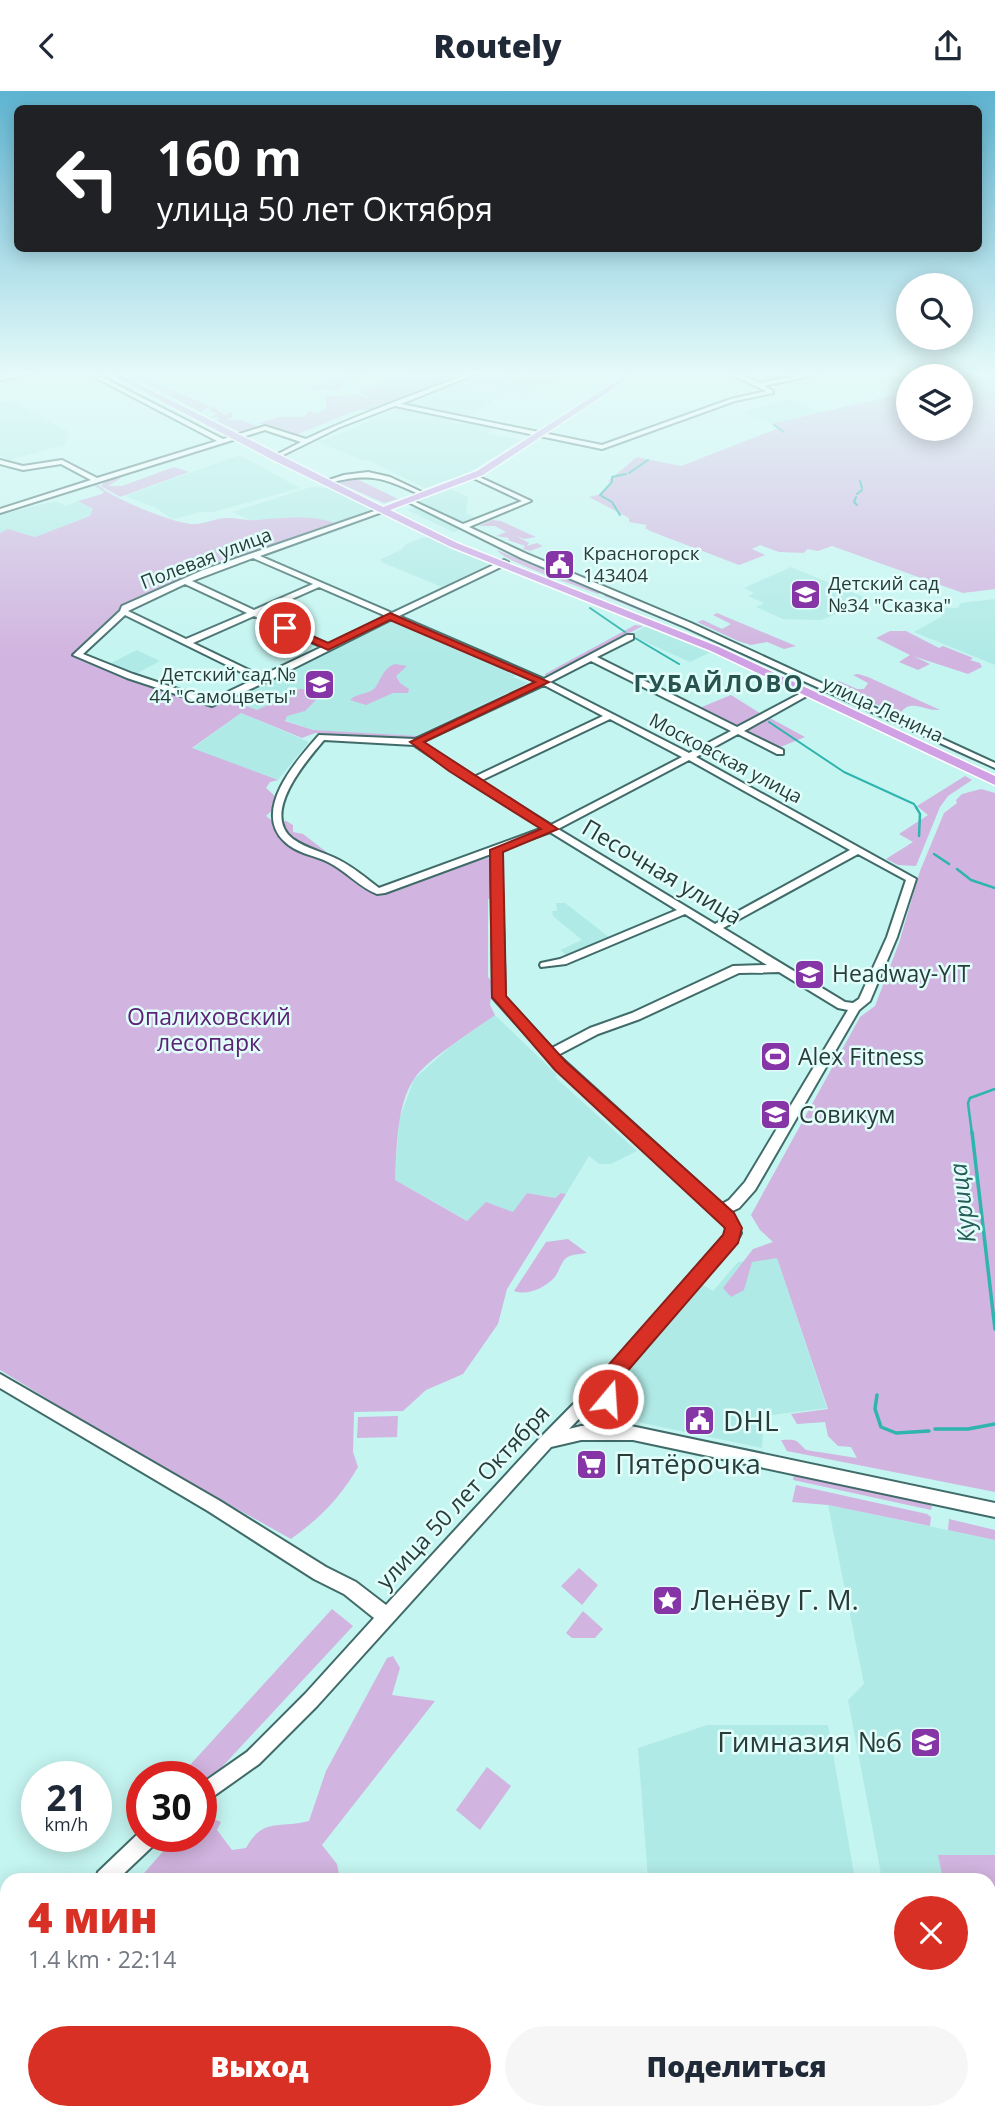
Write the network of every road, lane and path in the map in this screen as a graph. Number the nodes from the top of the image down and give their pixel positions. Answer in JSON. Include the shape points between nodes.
{"nodes":[{"id":1,"x":5,"y":466,"type":"edge"},
{"id":2,"x":46,"y":466,"type":"edge"},
{"id":3,"x":69,"y":466,"type":"edge"},
{"id":4,"x":147,"y":466,"type":"edge"},
{"id":5,"x":297,"y":466,"type":"edge"},
{"id":6,"x":298,"y":466,"type":"edge"},
{"id":7,"x":490,"y":466,"type":"edge"},
{"id":8,"x":473,"y":476,"type":"junction"},
{"id":9,"x":97,"y":481,"type":"junction"},
{"id":10,"x":329,"y":481,"type":"junction"},
{"id":11,"x":423,"y":494,"type":"junction"},
{"id":12,"x":407,"y":499,"type":"junction"},
{"id":13,"x":385,"y":509,"type":"junction"},
{"id":14,"x":0,"y":511,"type":"edge"},
{"id":15,"x":463,"y":527,"type":"junction"},
{"id":16,"x":252,"y":555,"type":"junction"},
{"id":17,"x":502,"y":563,"type":"junction"},
{"id":18,"x":185,"y":581,"type":"junction"},
{"id":19,"x":317,"y":585,"type":"junction"},
{"id":20,"x":608,"y":591,"type":"junction"},
{"id":21,"x":597,"y":597,"type":"junction"},
{"id":22,"x":124,"y":612,"type":"junction"},
{"id":23,"x":254,"y":613,"type":"junction"},
{"id":24,"x":390,"y":616,"type":"junction"},
{"id":25,"x":630,"y":637,"type":"dead end"},
{"id":26,"x":186,"y":643,"type":"junction"},
{"id":27,"x":328,"y":647,"type":"junction"},
{"id":28,"x":590,"y":657,"type":"junction"},
{"id":29,"x":263,"y":680,"type":"junction"},
{"id":30,"x":544,"y":682,"type":"junction"},
{"id":31,"x":808,"y":693,"type":"junction"},
{"id":32,"x":608,"y":716,"type":"junction"},
{"id":33,"x":740,"y":731,"type":"junction"},
{"id":34,"x":416,"y":742,"type":"junction"},
{"id":35,"x":780,"y":751,"type":"dead end"},
{"id":36,"x":691,"y":757,"type":"junction"},
{"id":37,"x":990,"y":770,"type":"edge"},
{"id":38,"x":473,"y":781,"type":"junction"},
{"id":39,"x":995,"y":781,"type":"edge"},
{"id":40,"x":551,"y":829,"type":"junction"},
{"id":41,"x":496,"y":850,"type":"junction"},
{"id":42,"x":857,"y":850,"type":"junction"},
{"id":43,"x":684,"y":911,"type":"junction"},
{"id":44,"x":714,"y":929,"type":"junction"},
{"id":45,"x":545,"y":965,"type":"dead end"},
{"id":46,"x":780,"y":968,"type":"junction"},
{"id":47,"x":855,"y":1007,"type":"junction"},
{"id":48,"x":550,"y":1054,"type":"junction"},
{"id":49,"x":724,"y":1209,"type":"dead end"},
{"id":50,"x":611,"y":1376,"type":"junction"},
{"id":51,"x":0,"y":1380,"type":"edge"},
{"id":52,"x":626,"y":1432,"type":"junction"},
{"id":53,"x":543,"y":1445,"type":"junction"},
{"id":54,"x":995,"y":1510,"type":"edge"},
{"id":55,"x":387,"y":1616,"type":"junction"},
{"id":56,"x":217,"y":1784,"type":"edge"},
{"id":57,"x":133,"y":1852,"type":"edge"},
{"id":58,"x":112,"y":1873,"type":"edge"}],
"edges":[{"from":1,"to":2,"type":"street"},
{"from":3,"to":9,"type":"street"},
{"from":4,"to":9,"type":"street"},
{"from":5,"to":13,"type":"main road","name":"улица Ленина"},
{"from":6,"to":10,"type":"main road","name":"улица Ленина"},
{"from":7,"to":8,"type":"main road"},
{"from":8,"to":11,"type":"main road"},
{"from":8,"to":15,"type":"street","via":[[526,499],[526,504]]},
{"from":9,"to":14,"type":"street"},
{"from":10,"to":11,"type":"street","via":[[377,474]]},
{"from":10,"to":13,"type":"main road","name":"улица Ленина"},
{"from":11,"to":12,"type":"main road"},
{"from":12,"to":13,"type":"main road"},
{"from":12,"to":15,"type":"street"},
{"from":13,"to":16,"type":"street","name":"Полевая улица"},
{"from":13,"to":17,"type":"main road","name":"улица Ленина"},
{"from":15,"to":20,"type":"street"},
{"from":16,"to":18,"type":"street","name":"Полевая улица"},
{"from":16,"to":19,"type":"street","name":"Московская улица"},
{"from":17,"to":21,"type":"main road","name":"улица Ленина"},
{"from":17,"to":24,"type":"street"},
{"from":17,"to":31,"type":"main road","name":"улица Ленина","via":[[686,637]]},
{"from":18,"to":22,"type":"street","name":"Полевая улица"},
{"from":18,"to":23,"type":"street"},
{"from":19,"to":23,"type":"street"},
{"from":19,"to":24,"type":"street","name":"Московская улица"},
{"from":20,"to":21,"type":"street"},
{"from":20,"to":37,"type":"street","via":[[769,662]]},
{"from":21,"to":37,"type":"main road","name":"улица Ленина","via":[[720,647]]},
{"from":22,"to":26,"type":"street"},
{"from":22,"to":29,"type":"street","name":"Полевая улица","via":[[77,655],[212,703]]},
{"from":23,"to":26,"type":"street"},
{"from":23,"to":27,"type":"street"},
{"from":24,"to":27,"type":"street"},
{"from":24,"to":30,"type":"street","name":"Московская улица"},
{"from":25,"to":28,"type":"street"},
{"from":26,"to":29,"type":"street"},
{"from":27,"to":29,"type":"street"},
{"from":28,"to":30,"type":"street"},
{"from":28,"to":33,"type":"street"},
{"from":30,"to":32,"type":"street","name":"Московская улица"},
{"from":30,"to":34,"type":"street"},
{"from":31,"to":33,"type":"street"},
{"from":31,"to":37,"type":"main road","name":"улица Ленина"},
{"from":32,"to":36,"type":"street","name":"Московская улица"},
{"from":32,"to":38,"type":"street"},
{"from":33,"to":35,"type":"street"},
{"from":33,"to":36,"type":"street"},
{"from":34,"to":38,"type":"street","name":"Песочная улица"},
{"from":34,"to":41,"type":"street","via":[[322,737],[277,803],[278,827],[288,840],[335,861],[377,891]]},
{"from":36,"to":40,"type":"street"},
{"from":36,"to":42,"type":"street","name":"Московская улица"},
{"from":37,"to":39,"type":"main road","name":"улица Ленина"},
{"from":38,"to":40,"type":"street","name":"Песочная улица"},
{"from":40,"to":41,"type":"street"},
{"from":40,"to":43,"type":"street","name":"Песочная улица"},
{"from":41,"to":48,"type":"street","name":"улица 50 лет Октября","via":[[499,997]]},
{"from":42,"to":44,"type":"street"},
{"from":42,"to":47,"type":"street","name":"Московская улица","via":[[911,879],[892,937],[864,1001]]},
{"from":43,"to":44,"type":"street","name":"Песочная улица"},
{"from":43,"to":45,"type":"street","via":[[562,963]]},
{"from":44,"to":46,"type":"street","name":"Песочная улица"},
{"from":46,"to":47,"type":"street","name":"Песочная улица","via":[[842,1005]]},
{"from":46,"to":48,"type":"street","via":[[737,968]]},
{"from":47,"to":49,"type":"street","via":[[750,1186]]},
{"from":48,"to":50,"type":"street","name":"улица 50 лет Октября","via":[[728,1218],[733,1228],[732,1238]]},
{"from":50,"to":52,"type":"street","via":[[606,1385],[608,1399]]},
{"from":50,"to":53,"type":"street","name":"улица 50 лет Октября"},
{"from":51,"to":55,"type":"street","via":[[350,1588]]},
{"from":52,"to":53,"type":"street","via":[[570,1434]]},
{"from":52,"to":54,"type":"street"},
{"from":53,"to":55,"type":"street","name":"улица 50 лет Октября"},
{"from":55,"to":56,"type":"street","name":"улица 50 лет Октября","via":[[277,1735]]},
{"from":57,"to":58,"type":"street"}]}
